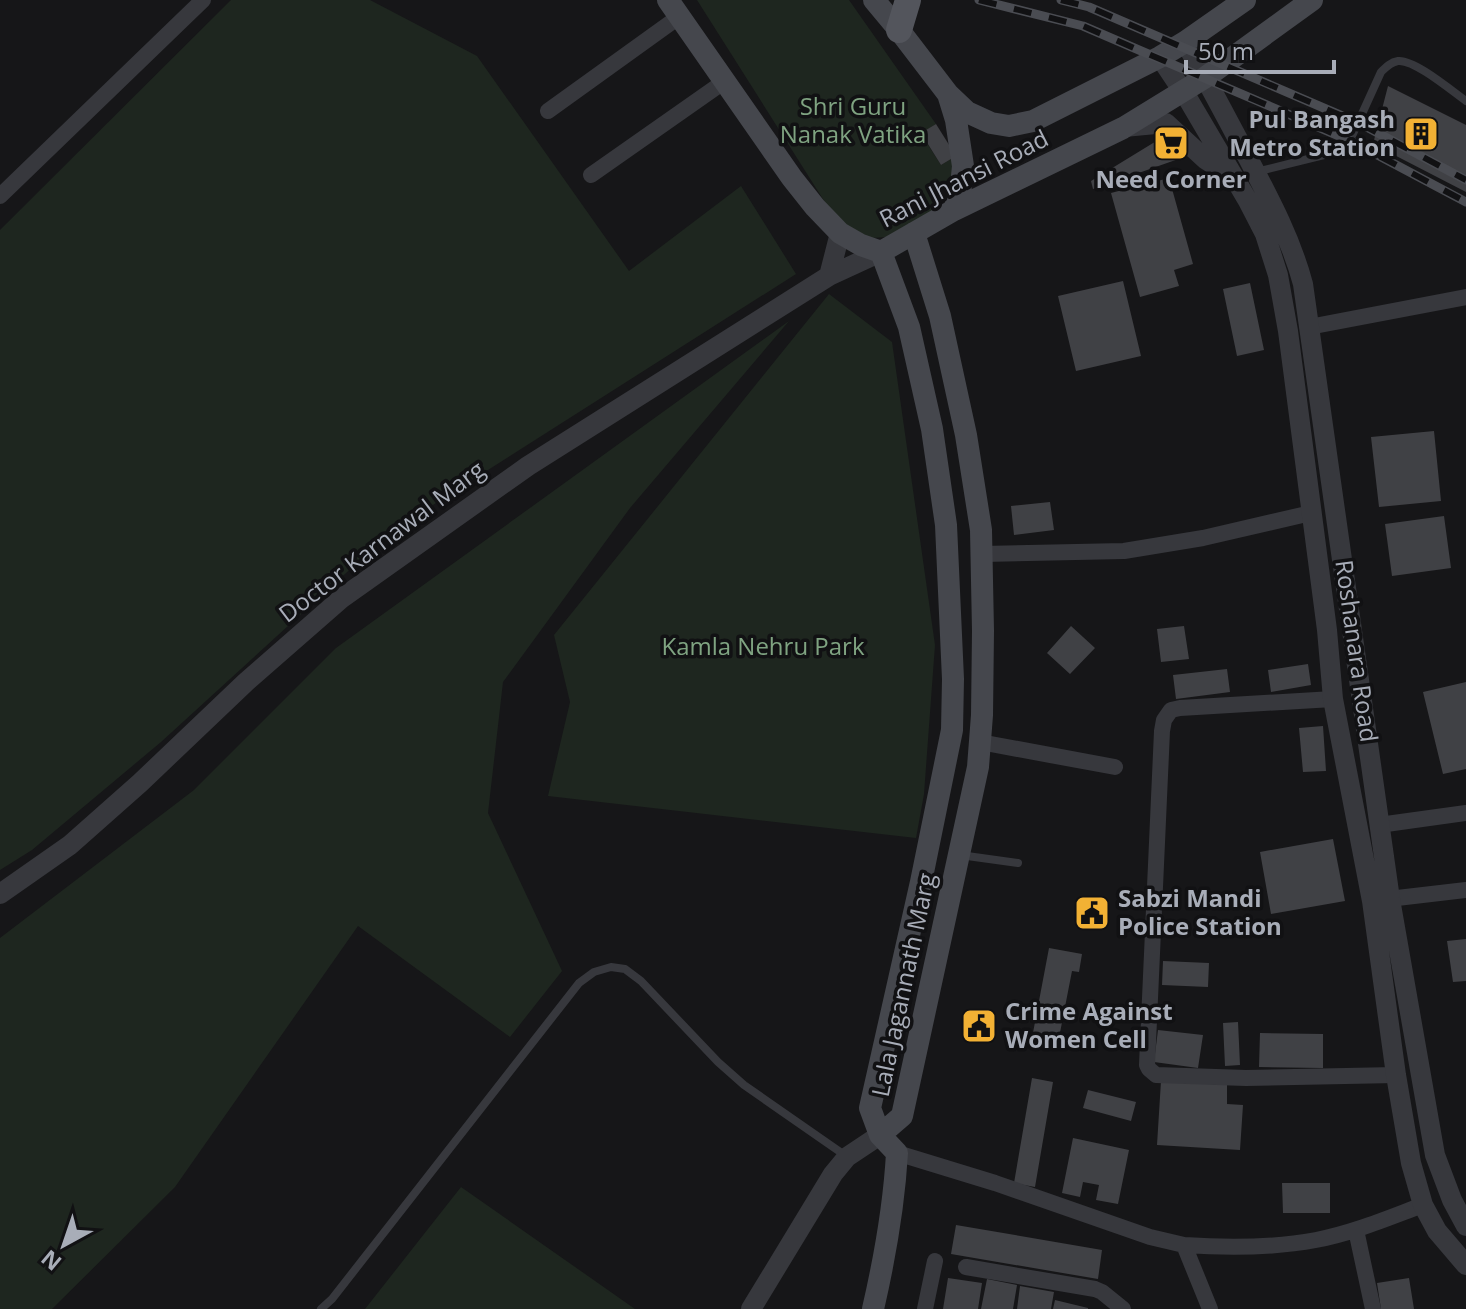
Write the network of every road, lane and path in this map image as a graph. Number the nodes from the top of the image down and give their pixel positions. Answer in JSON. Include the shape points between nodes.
{"nodes":[{"id":1,"x":203,"y":0,"type":"edge"},
{"id":2,"x":874,"y":0,"type":"edge"},
{"id":3,"x":908,"y":0,"type":"edge"},
{"id":4,"x":1245,"y":0,"type":"edge"},
{"id":5,"x":1312,"y":0,"type":"edge"},
{"id":6,"x":674,"y":8,"type":"edge"},
{"id":7,"x":899,"y":30,"type":"junction"},
{"id":8,"x":1185,"y":42,"type":"junction"},
{"id":9,"x":1160,"y":57,"type":"junction"},
{"id":10,"x":1206,"y":77,"type":"junction"},
{"id":11,"x":725,"y":81,"type":"junction"},
{"id":12,"x":1184,"y":91,"type":"junction"},
{"id":13,"x":948,"y":94,"type":"junction"},
{"id":14,"x":1466,"y":101,"type":"edge"},
{"id":15,"x":548,"y":111,"type":"dead end"},
{"id":16,"x":1123,"y":128,"type":"junction"},
{"id":17,"x":591,"y":175,"type":"dead end"},
{"id":18,"x":1246,"y":176,"type":"junction"},
{"id":19,"x":0,"y":195,"type":"edge"},
{"id":20,"x":954,"y":210,"type":"junction"},
{"id":21,"x":840,"y":233,"type":"junction"},
{"id":22,"x":914,"y":233,"type":"junction"},
{"id":23,"x":881,"y":252,"type":"junction"},
{"id":24,"x":829,"y":276,"type":"junction"},
{"id":25,"x":1466,"y":297,"type":"edge"},
{"id":26,"x":1309,"y":327,"type":"junction"},
{"id":27,"x":1311,"y":513,"type":"junction"},
{"id":28,"x":982,"y":554,"type":"junction"},
{"id":29,"x":1333,"y":699,"type":"junction"},
{"id":30,"x":952,"y":714,"type":"junction"},
{"id":31,"x":982,"y":715,"type":"junction"},
{"id":32,"x":980,"y":742,"type":"junction"},
{"id":33,"x":1115,"y":767,"type":"dead end"},
{"id":34,"x":1466,"y":813,"type":"edge"},
{"id":35,"x":1379,"y":825,"type":"junction"},
{"id":36,"x":959,"y":855,"type":"junction"},
{"id":37,"x":1018,"y":863,"type":"dead end"},
{"id":38,"x":1466,"y":890,"type":"edge"},
{"id":39,"x":0,"y":894,"type":"edge"},
{"id":40,"x":1381,"y":900,"type":"junction"},
{"id":41,"x":1396,"y":1075,"type":"junction"},
{"id":42,"x":880,"y":1135,"type":"junction"},
{"id":43,"x":897,"y":1153,"type":"junction"},
{"id":44,"x":847,"y":1157,"type":"junction"},
{"id":45,"x":1459,"y":1199,"type":"edge"},
{"id":46,"x":1423,"y":1205,"type":"junction"},
{"id":47,"x":1466,"y":1226,"type":"edge"},
{"id":48,"x":1356,"y":1230,"type":"junction"},
{"id":49,"x":1184,"y":1245,"type":"junction"},
{"id":50,"x":935,"y":1261,"type":"dead end"},
{"id":51,"x":1466,"y":1265,"type":"edge"},
{"id":52,"x":966,"y":1267,"type":"dead end"},
{"id":53,"x":1121,"y":1308,"type":"edge"},
{"id":54,"x":321,"y":1309,"type":"edge"},
{"id":55,"x":751,"y":1309,"type":"edge"},
{"id":56,"x":873,"y":1309,"type":"edge"},
{"id":57,"x":925,"y":1309,"type":"edge"},
{"id":58,"x":1210,"y":1309,"type":"edge"},
{"id":59,"x":1373,"y":1309,"type":"edge"}],
"edges":[{"from":1,"to":19,"type":"street"},
{"from":2,"to":7,"type":"main road"},
{"from":3,"to":7,"type":"main road"},
{"from":4,"to":8,"type":"main road","name":"Rani Jhansi Road"},
{"from":5,"to":10,"type":"main road","name":"Rani Jhansi Road"},
{"from":6,"to":11,"type":"main road","name":"Rani Jhansi Road"},
{"from":6,"to":15,"type":"street"},
{"from":7,"to":13,"type":"main road"},
{"from":8,"to":9,"type":"main road","name":"Rani Jhansi Road"},
{"from":8,"to":10,"type":"street","name":"Roshanara Road"},
{"from":9,"to":12,"type":"street","name":"Roshanara Road"},
{"from":9,"to":13,"type":"main road","name":"Rani Jhansi Road","via":[[1033,121],[1009,126],[975,117]]},
{"from":10,"to":12,"type":"main road","name":"Rani Jhansi Road"},
{"from":10,"to":18,"type":"street","name":"Roshanara Road"},
{"from":11,"to":17,"type":"street"},
{"from":11,"to":21,"type":"main road","name":"Rani Jhansi Road","via":[[792,178]]},
{"from":12,"to":16,"type":"main road","name":"Rani Jhansi Road"},
{"from":12,"to":18,"type":"street","name":"Roshanara Road"},
{"from":13,"to":20,"type":"main road","via":[[963,166]]},
{"from":14,"to":18,"type":"lane","via":[[1411,63],[1389,64],[1351,138],[1339,149]]},
{"from":16,"to":18,"type":"street","via":[[1166,123],[1205,159]]},
{"from":16,"to":20,"type":"main road","name":"Rani Jhansi Road"},
{"from":18,"to":26,"type":"street","name":"Roshanara Road","via":[[1271,202],[1299,268]]},
{"from":18,"to":27,"type":"street","name":"Roshanara Road","via":[[1278,275]]},
{"from":20,"to":22,"type":"main road","name":"Rani Jhansi Road"},
{"from":21,"to":23,"type":"main road","name":"Rani Jhansi Road"},
{"from":21,"to":24,"type":"street"},
{"from":22,"to":23,"type":"main road","name":"Rani Jhansi Road"},
{"from":22,"to":28,"type":"main road","name":"Lala Jagannath Marg","via":[[940,316],[966,435]]},
{"from":23,"to":24,"type":"street","name":"Doctor Karnawal Marg"},
{"from":23,"to":30,"type":"main road","name":"Lala Jagannath Marg","via":[[909,327],[932,429],[946,525]]},
{"from":24,"to":39,"type":"street","name":"Doctor Karnawal Marg","via":[[528,466],[342,598],[70,845]]},
{"from":25,"to":26,"type":"street"},
{"from":26,"to":35,"type":"street","name":"Roshanara Road"},
{"from":27,"to":28,"type":"street","via":[[1124,551]]},
{"from":27,"to":29,"type":"street","name":"Roshanara Road"},
{"from":28,"to":31,"type":"main road","name":"Lala Jagannath Marg"},
{"from":29,"to":40,"type":"street","name":"Roshanara Road"},
{"from":29,"to":41,"type":"street","via":[[1180,708],[1164,720],[1147,1065],[1156,1075]]},
{"from":30,"to":31,"type":"main road"},
{"from":30,"to":42,"type":"main road","name":"Lala Jagannath Marg","via":[[870,1108]]},
{"from":31,"to":32,"type":"main road","name":"Lala Jagannath Marg"},
{"from":32,"to":33,"type":"street"},
{"from":32,"to":36,"type":"main road","name":"Lala Jagannath Marg"},
{"from":34,"to":35,"type":"street"},
{"from":35,"to":40,"type":"street","name":"Roshanara Road"},
{"from":36,"to":37,"type":"lane"},
{"from":36,"to":42,"type":"main road","name":"Lala Jagannath Marg","via":[[902,1116]]},
{"from":38,"to":40,"type":"street"},
{"from":40,"to":41,"type":"street","name":"Roshanara Road"},
{"from":40,"to":45,"type":"street","name":"Roshanara Road","via":[[1435,1155]]},
{"from":41,"to":46,"type":"street","name":"Roshanara Road"},
{"from":42,"to":43,"type":"main road"},
{"from":42,"to":44,"type":"street"},
{"from":43,"to":49,"type":"street"},
{"from":43,"to":56,"type":"main road","via":[[886,1253]]},
{"from":44,"to":54,"type":"lane","via":[[744,1085],[641,981],[625,969],[611,967],[579,983]]},
{"from":44,"to":55,"type":"street"},
{"from":45,"to":47,"type":"street","name":"Roshanara Road"},
{"from":46,"to":48,"type":"street"},
{"from":46,"to":51,"type":"street","name":"Roshanara Road"},
{"from":48,"to":49,"type":"street","via":[[1274,1245]]},
{"from":48,"to":59,"type":"street"},
{"from":49,"to":58,"type":"street"},
{"from":50,"to":57,"type":"street"},
{"from":52,"to":53,"type":"street","via":[[1095,1289]]}]}
